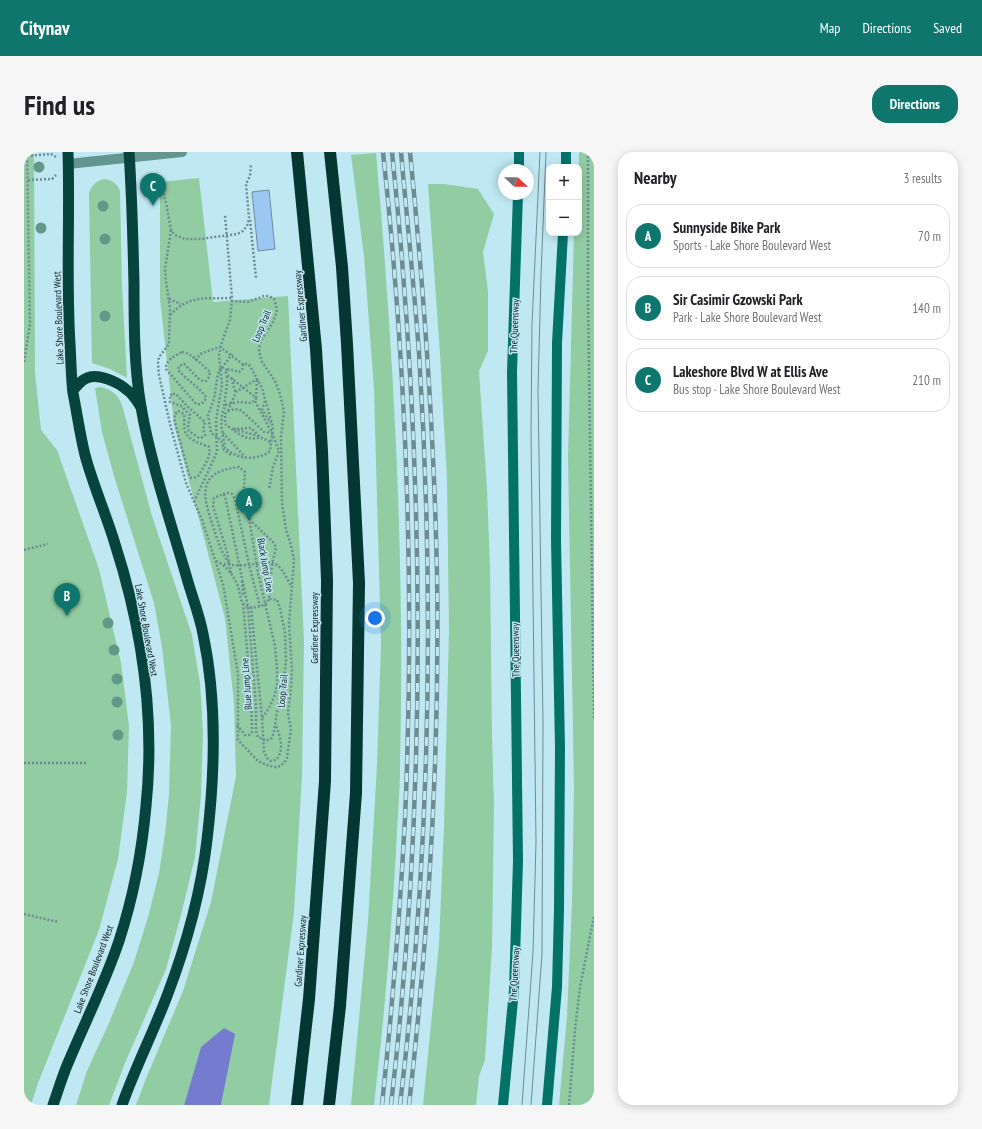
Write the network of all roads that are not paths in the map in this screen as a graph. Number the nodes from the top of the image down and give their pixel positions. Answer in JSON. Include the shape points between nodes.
{"nodes":[{"id":1,"x":68,"y":152,"type":"edge"},
{"id":2,"x":182,"y":152,"type":"edge"},
{"id":3,"x":297,"y":152,"type":"edge"},
{"id":4,"x":330,"y":152,"type":"edge"},
{"id":5,"x":520,"y":152,"type":"edge"},
{"id":6,"x":566,"y":152,"type":"edge"},
{"id":7,"x":129,"y":155,"type":"edge"},
{"id":8,"x":68,"y":164,"type":"junction"},
{"id":9,"x":519,"y":164,"type":"edge"},
{"id":10,"x":566,"y":164,"type":"edge"},
{"id":11,"x":518,"y":200,"type":"edge"},
{"id":12,"x":563,"y":236,"type":"edge"},
{"id":13,"x":73,"y":390,"type":"junction"},
{"id":14,"x":141,"y":407,"type":"junction"},
{"id":15,"x":53,"y":1105,"type":"edge"},
{"id":16,"x":122,"y":1105,"type":"edge"},
{"id":17,"x":297,"y":1105,"type":"edge"},
{"id":18,"x":330,"y":1105,"type":"edge"},
{"id":19,"x":503,"y":1105,"type":"edge"},
{"id":20,"x":547,"y":1105,"type":"edge"}],
"edges":[{"from":1,"to":8,"type":"highway","name":"Lake Shore Boulevard West"},
{"from":2,"to":7,"type":"street"},
{"from":3,"to":17,"type":"highway","name":"Gardiner Expressway","via":[[316,349],[327,580],[325,781],[309,998]]},
{"from":4,"to":18,"type":"highway","via":[[347,337],[359,583],[356,793]]},
{"from":5,"to":9,"type":"main road"},
{"from":6,"to":10,"type":"main road"},
{"from":7,"to":8,"type":"street"},
{"from":7,"to":14,"type":"highway","via":[[134,336]]},
{"from":8,"to":13,"type":"highway","name":"Lake Shore Boulevard West","via":[[68,314]]},
{"from":11,"to":19,"type":"main road","name":"The Queensway","via":[[512,372],[518,861],[514,990]]},
{"from":12,"to":20,"type":"main road","via":[[558,343],[556,540],[560,910]]},
{"from":13,"to":14,"type":"highway","via":[[87,378],[101,377],[128,390]]},
{"from":13,"to":15,"type":"highway","name":"Lake Shore Boulevard West","via":[[85,455],[116,544],[128,590],[138,635],[149,731],[146,805],[131,894],[119,940],[105,978],[67,1065]]},
{"from":14,"to":16,"type":"highway","via":[[152,456],[203,634],[213,726],[213,764],[201,882],[178,964]]}]}
